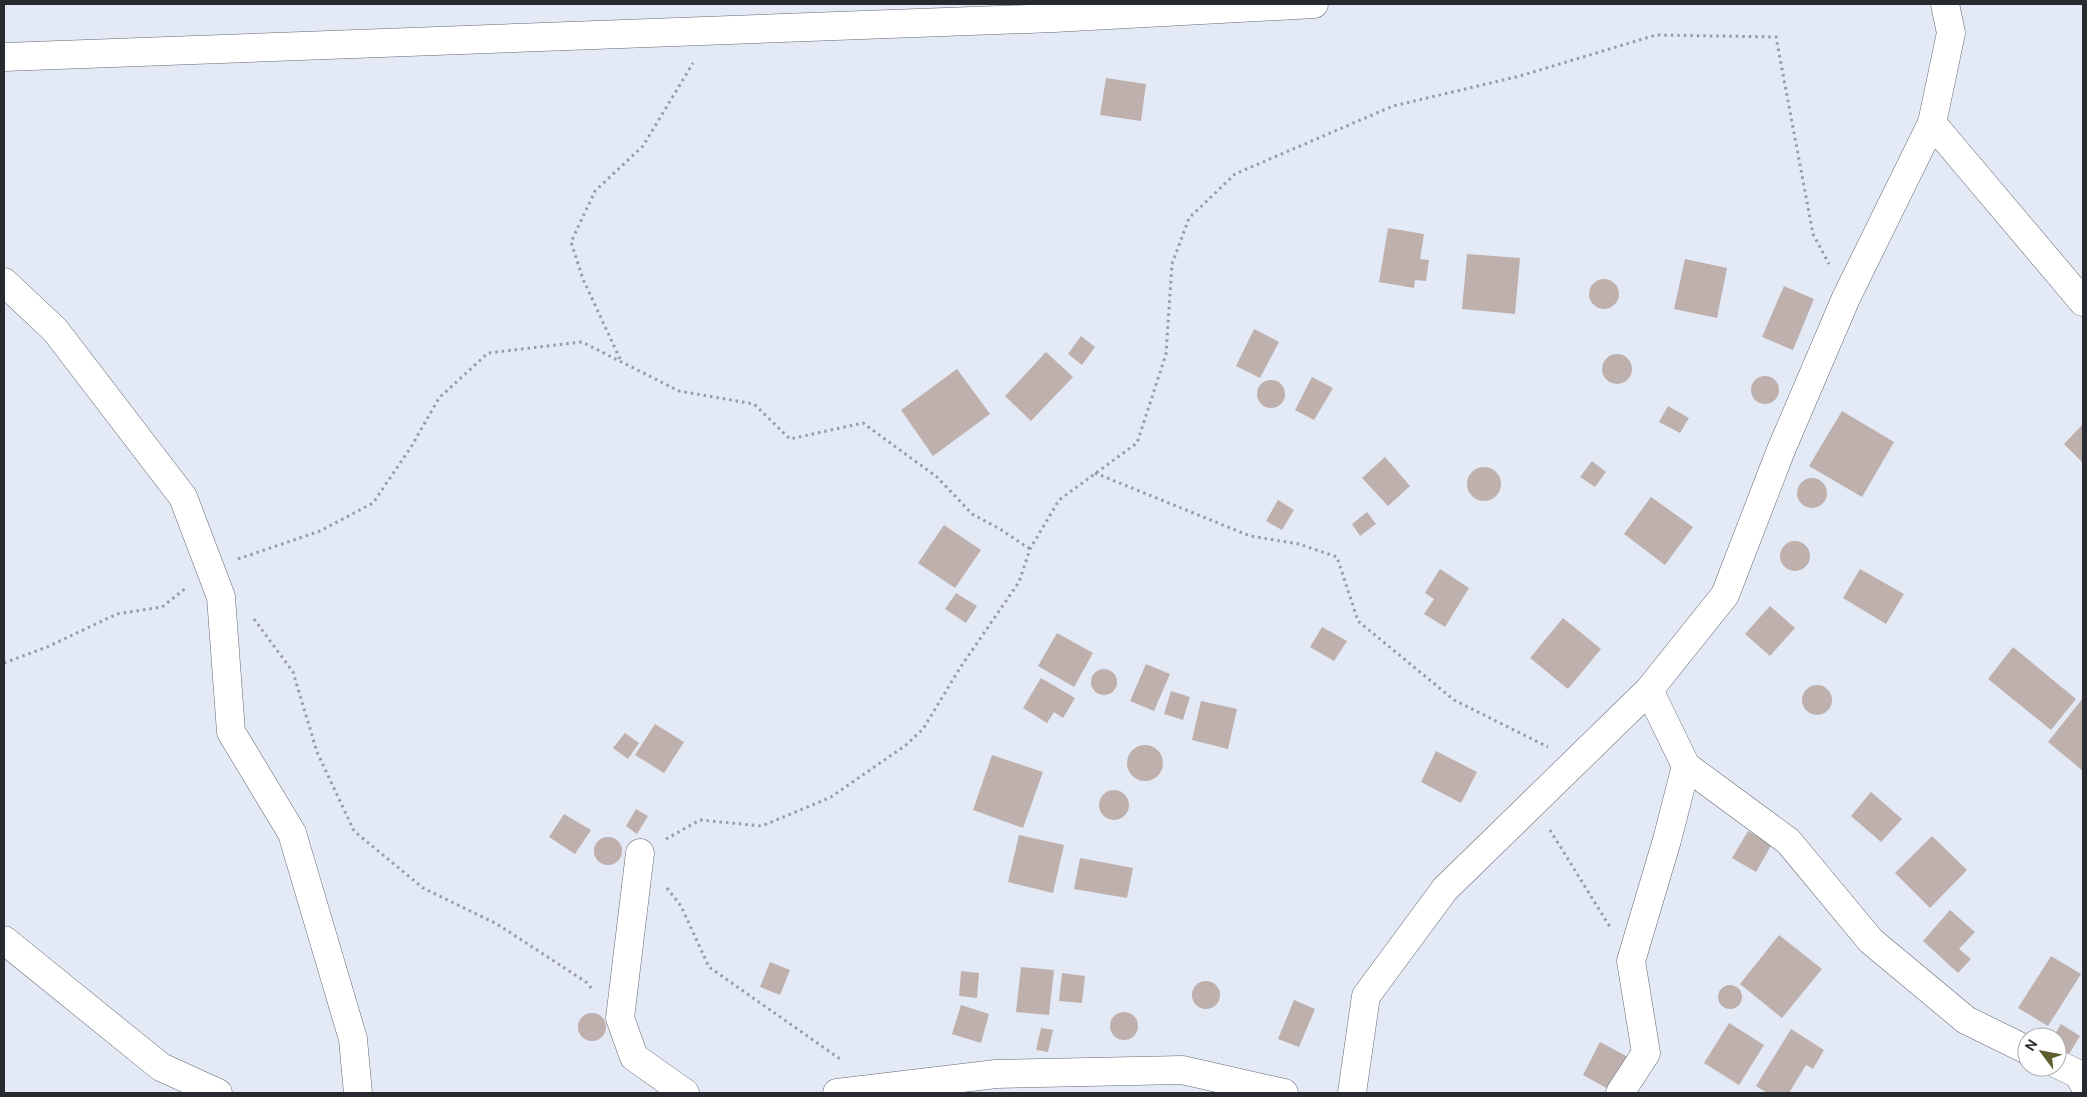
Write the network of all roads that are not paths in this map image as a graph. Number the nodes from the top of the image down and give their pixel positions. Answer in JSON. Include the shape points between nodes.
{"nodes":[{"id":1,"x":1314,"y":4,"type":"edge"},
{"id":2,"x":1945,"y":4,"type":"edge"},
{"id":3,"x":4,"y":57,"type":"edge"},
{"id":4,"x":1932,"y":122,"type":"junction"},
{"id":5,"x":4,"y":282,"type":"edge"},
{"id":6,"x":2083,"y":302,"type":"edge"},
{"id":7,"x":1649,"y":690,"type":"junction"},
{"id":8,"x":1686,"y":766,"type":"junction"},
{"id":9,"x":640,"y":853,"type":"road end"},
{"id":10,"x":4,"y":940,"type":"edge"},
{"id":11,"x":2017,"y":1045,"type":"edge"},
{"id":12,"x":209,"y":1092,"type":"edge"},
{"id":13,"x":358,"y":1093,"type":"edge"},
{"id":14,"x":685,"y":1093,"type":"edge"},
{"id":15,"x":838,"y":1093,"type":"edge"},
{"id":16,"x":1284,"y":1093,"type":"edge"},
{"id":17,"x":1352,"y":1093,"type":"edge"},
{"id":18,"x":1620,"y":1093,"type":"edge"}],
"edges":[{"from":1,"to":3,"type":"street","via":[[1054,18]]},
{"from":2,"to":4,"type":"street","via":[[1951,33]]},
{"from":4,"to":6,"type":"street"},
{"from":4,"to":7,"type":"street","via":[[1846,298],[1781,450],[1725,595]]},
{"from":5,"to":13,"type":"street","via":[[55,330],[183,497],[221,598],[231,732],[292,833],[353,1040]]},
{"from":7,"to":8,"type":"street"},
{"from":7,"to":17,"type":"street","via":[[1445,889],[1366,996]]},
{"from":8,"to":11,"type":"street","via":[[1788,841],[1871,941],[1966,1020]]},
{"from":8,"to":18,"type":"street","via":[[1631,961],[1646,1052]]},
{"from":9,"to":14,"type":"street","via":[[620,1018],[634,1057]]},
{"from":10,"to":12,"type":"street","via":[[160,1068]]},
{"from":15,"to":16,"type":"street","via":[[996,1074],[1182,1070]]}]}
